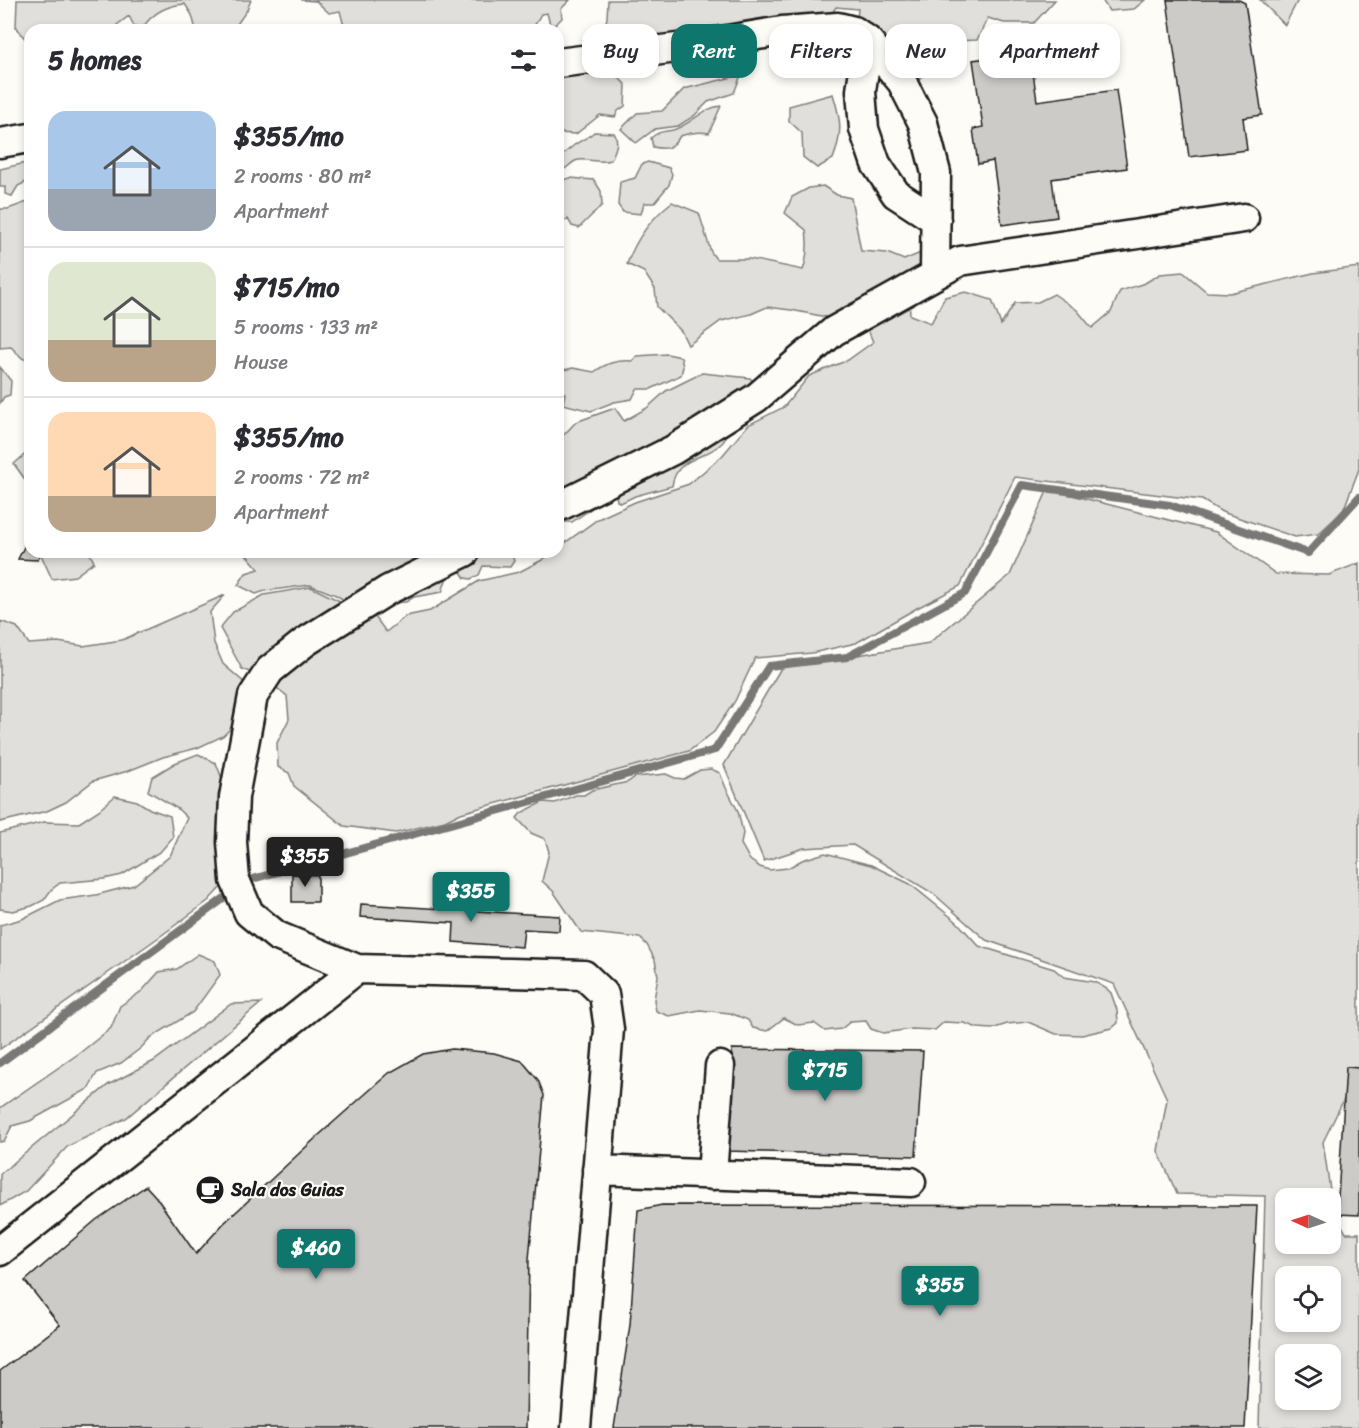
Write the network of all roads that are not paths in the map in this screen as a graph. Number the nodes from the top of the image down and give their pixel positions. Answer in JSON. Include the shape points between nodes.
{"nodes":[{"id":1,"x":769,"y":33,"type":"edge"},
{"id":2,"x":873,"y":47,"type":"edge"},
{"id":3,"x":564,"y":62,"type":"edge"},
{"id":4,"x":863,"y":78,"type":"edge"},
{"id":5,"x":24,"y":139,"type":"edge"},
{"id":6,"x":0,"y":142,"type":"edge"},
{"id":7,"x":1244,"y":218,"type":"dead end"},
{"id":8,"x":936,"y":220,"type":"junction"},
{"id":9,"x":935,"y":274,"type":"junction"},
{"id":10,"x":564,"y":504,"type":"edge"},
{"id":11,"x":453,"y":558,"type":"edge"},
{"id":12,"x":357,"y":969,"type":"junction"},
{"id":13,"x":720,"y":1066,"type":"dead end"},
{"id":14,"x":597,"y":1170,"type":"junction"},
{"id":15,"x":712,"y":1175,"type":"junction"},
{"id":16,"x":911,"y":1182,"type":"dead end"},
{"id":17,"x":0,"y":1251,"type":"edge"},
{"id":18,"x":576,"y":1428,"type":"edge"}],
"edges":[{"from":1,"to":3,"type":"lane"},
{"from":2,"to":8,"type":"lane","via":[[902,82],[923,123],[936,173]]},
{"from":4,"to":8,"type":"lane","via":[[864,129],[876,164],[896,194]]},
{"from":5,"to":6,"type":"lane"},
{"from":7,"to":9,"type":"lane","via":[[960,261]]},
{"from":8,"to":9,"type":"lane"},
{"from":9,"to":10,"type":"lane","via":[[834,331],[756,399],[673,450]]},
{"from":11,"to":12,"type":"lane","via":[[388,590],[305,642],[270,669],[253,696],[234,797],[235,880],[249,913],[277,936]]},
{"from":12,"to":14,"type":"lane","via":[[584,975],[604,994],[609,1029]]},
{"from":12,"to":17,"type":"lane"},
{"from":13,"to":15,"type":"lane"},
{"from":14,"to":15,"type":"lane"},
{"from":14,"to":18,"type":"lane"},
{"from":15,"to":16,"type":"lane"}]}
